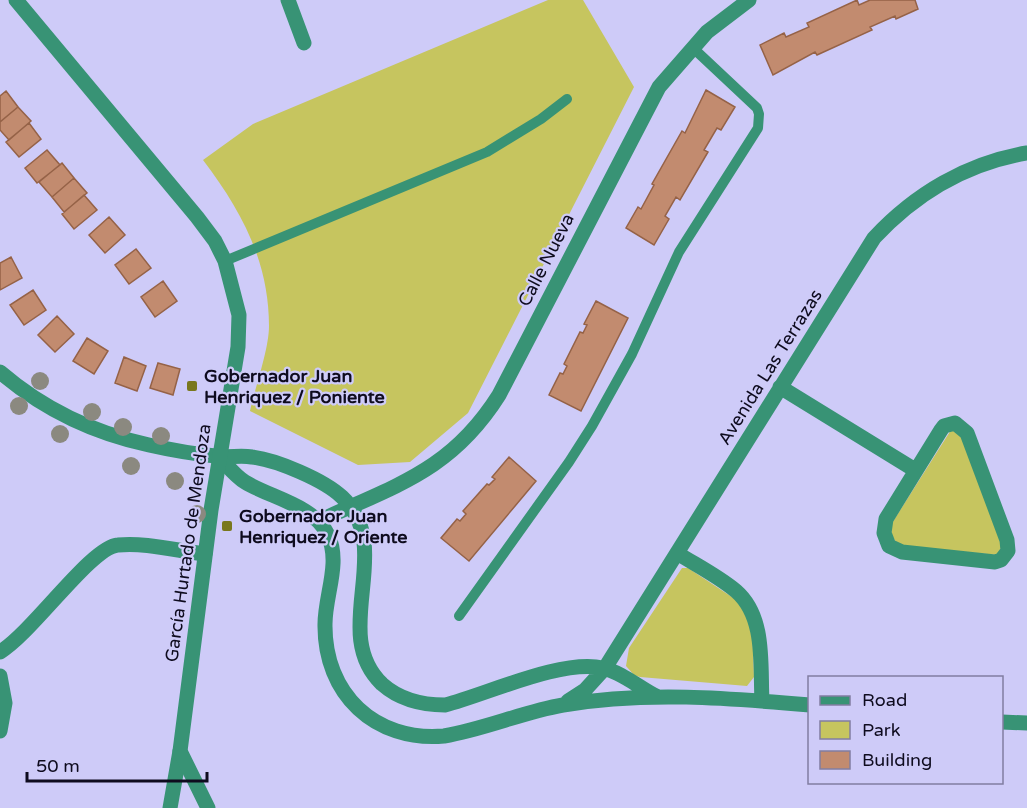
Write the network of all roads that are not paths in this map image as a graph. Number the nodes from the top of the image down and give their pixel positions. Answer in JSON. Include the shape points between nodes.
{"nodes":[{"id":1,"x":16,"y":0,"type":"edge"},
{"id":2,"x":749,"y":0,"type":"edge"},
{"id":3,"x":290,"y":1,"type":"edge"},
{"id":4,"x":304,"y":43,"type":"dead end"},
{"id":5,"x":692,"y":47,"type":"junction"},
{"id":6,"x":567,"y":99,"type":"dead end"},
{"id":7,"x":1027,"y":153,"type":"edge"},
{"id":8,"x":225,"y":261,"type":"junction"},
{"id":9,"x":0,"y":372,"type":"edge"},
{"id":10,"x":780,"y":387,"type":"junction"},
{"id":11,"x":219,"y":457,"type":"junction"},
{"id":12,"x":915,"y":470,"type":"junction"},
{"id":13,"x":350,"y":506,"type":"junction"},
{"id":14,"x":319,"y":521,"type":"junction"},
{"id":15,"x":677,"y":553,"type":"junction"},
{"id":16,"x":205,"y":554,"type":"junction"},
{"id":17,"x":459,"y":616,"type":"dead end"},
{"id":18,"x":0,"y":652,"type":"edge"},
{"id":19,"x":605,"y":668,"type":"junction"},
{"id":20,"x":0,"y":676,"type":"edge"},
{"id":21,"x":656,"y":696,"type":"junction"},
{"id":22,"x":762,"y":701,"type":"junction"},
{"id":23,"x":560,"y":705,"type":"junction"},
{"id":24,"x":808,"y":705,"type":"edge"},
{"id":25,"x":1003,"y":722,"type":"edge"},
{"id":26,"x":1027,"y":723,"type":"edge"},
{"id":27,"x":0,"y":731,"type":"edge"},
{"id":28,"x":180,"y":751,"type":"junction"},
{"id":29,"x":170,"y":808,"type":"edge"},
{"id":30,"x":208,"y":808,"type":"edge"}],
"edges":[{"from":1,"to":8,"type":"street","name":"García Hurtado de Mendoza","via":[[197,217]]},
{"from":2,"to":5,"type":"street","name":"Calle Nueva"},
{"from":3,"to":4,"type":"street"},
{"from":5,"to":13,"type":"street","name":"Calle Nueva","via":[[648,106],[485,417],[432,468]]},
{"from":5,"to":17,"type":"lane","via":[[757,108],[758,128],[679,252],[632,354],[592,426]]},
{"from":6,"to":8,"type":"lane","via":[[487,152]]},
{"from":7,"to":10,"type":"street","name":"Avenida Las Terrazas","via":[[949,179],[889,221],[861,257]]},
{"from":8,"to":11,"type":"street","name":"García Hurtado de Mendoza","via":[[237,300],[239,330]]},
{"from":9,"to":11,"type":"street","via":[[44,405],[95,429],[149,445]]},
{"from":10,"to":12,"type":"street"},
{"from":10,"to":15,"type":"street","name":"Avenida Las Terrazas"},
{"from":11,"to":13,"type":"street","via":[[261,458],[325,484]]},
{"from":11,"to":14,"type":"street","via":[[242,481]]},
{"from":11,"to":16,"type":"street","name":"García Hurtado de Mendoza"},
{"from":12,"to":12,"type":"street","via":[[884,526],[890,546],[902,552],[1001,560],[1007,540],[964,428],[955,423],[944,426]]},
{"from":13,"to":14,"type":"street","name":"Calle Nueva"},
{"from":13,"to":19,"type":"street","via":[[358,517],[365,544],[361,645],[370,669],[388,689],[414,702],[445,705],[553,672]]},
{"from":14,"to":23,"type":"street","name":"Avenida Las Terrazas","via":[[328,535],[333,556],[325,622],[329,659],[346,694],[366,716],[391,730],[426,738],[464,733]]},
{"from":15,"to":19,"type":"street","name":"Avenida Las Terrazas"},
{"from":15,"to":22,"type":"street","via":[[735,590],[750,608],[758,632]]},
{"from":16,"to":18,"type":"street","via":[[110,546],[93,558],[27,632]]},
{"from":16,"to":28,"type":"street","name":"García Hurtado de Mendoza"},
{"from":19,"to":21,"type":"street","name":"Avenida Las Terrazas"},
{"from":19,"to":23,"type":"street","name":"Avenida Las Terrazas","via":[[585,690]]},
{"from":20,"to":27,"type":"street","via":[[5,703]]},
{"from":21,"to":22,"type":"street","name":"Avenida Las Terrazas"},
{"from":21,"to":23,"type":"street","name":"Avenida Las Terrazas"},
{"from":22,"to":24,"type":"street","name":"Avenida Las Terrazas"},
{"from":25,"to":26,"type":"street"},
{"from":28,"to":29,"type":"street","name":"García Hurtado de Mendoza"},
{"from":28,"to":30,"type":"street"}]}
